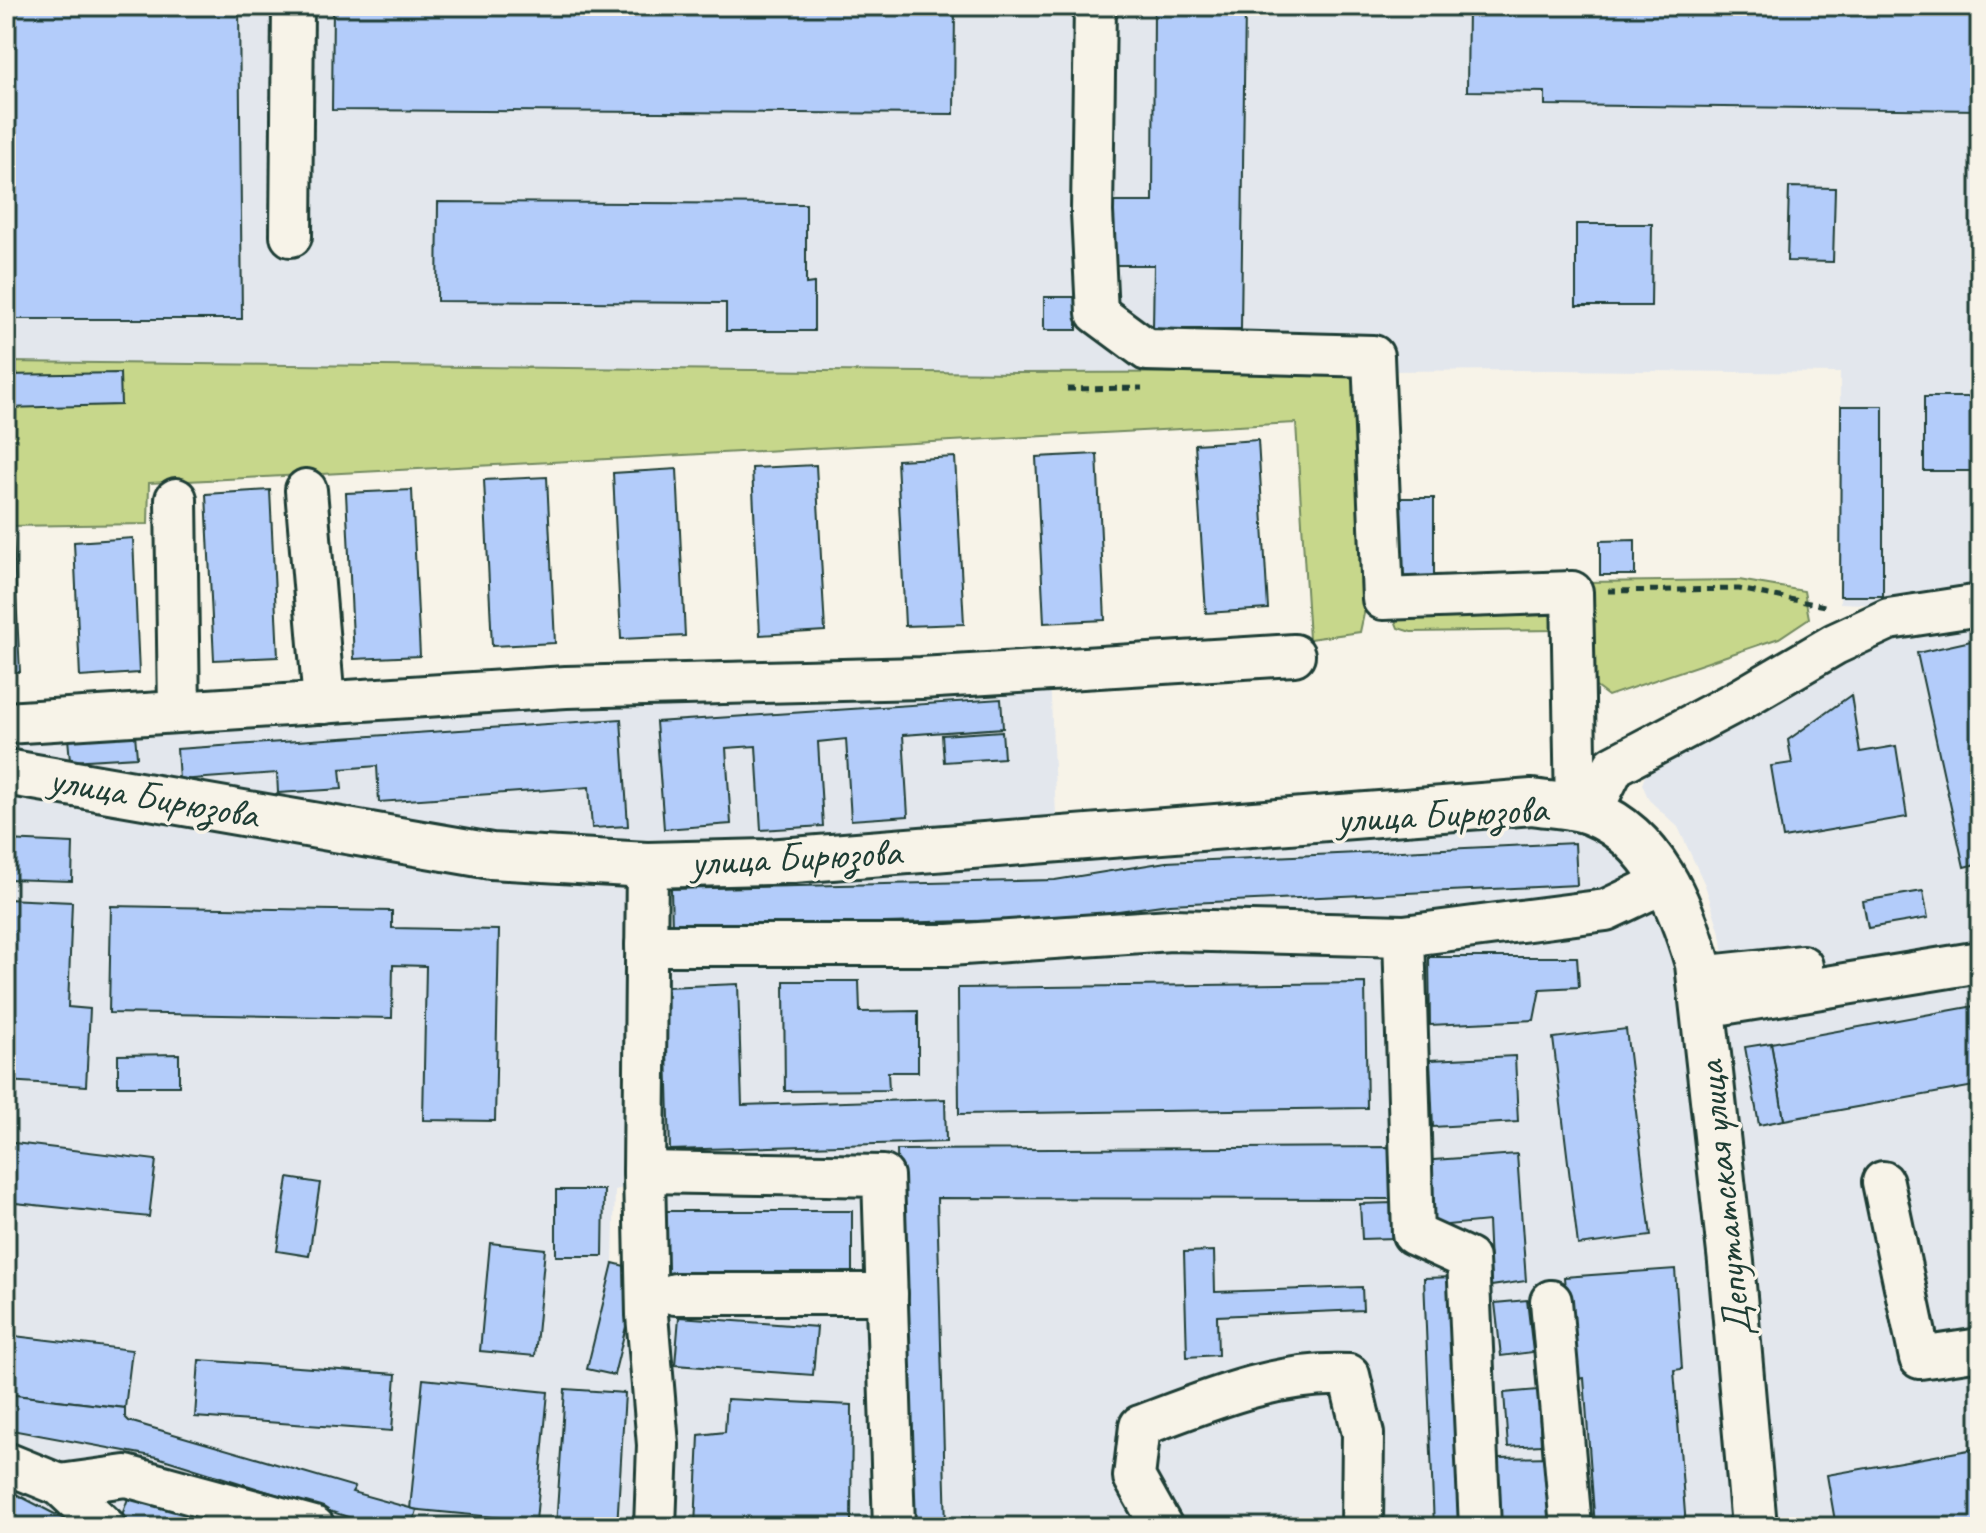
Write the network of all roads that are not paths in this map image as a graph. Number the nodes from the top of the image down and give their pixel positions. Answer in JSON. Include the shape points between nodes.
{"nodes":[{"id":1,"x":293,"y":6,"type":"edge"},
{"id":2,"x":1095,"y":6,"type":"edge"},
{"id":3,"x":291,"y":236,"type":"dead end"},
{"id":4,"x":306,"y":490,"type":"dead end"},
{"id":5,"x":176,"y":499,"type":"dead end"},
{"id":6,"x":1980,"y":605,"type":"edge"},
{"id":7,"x":1294,"y":655,"type":"dead end"},
{"id":8,"x":324,"y":703,"type":"junction"},
{"id":9,"x":179,"y":711,"type":"junction"},
{"id":10,"x":6,"y":723,"type":"edge"},
{"id":11,"x":6,"y":772,"type":"edge"},
{"id":12,"x":1584,"y":810,"type":"junction"},
{"id":13,"x":647,"y":865,"type":"junction"},
{"id":14,"x":1664,"y":878,"type":"junction"},
{"id":15,"x":1404,"y":936,"type":"junction"},
{"id":16,"x":646,"y":945,"type":"junction"},
{"id":17,"x":1980,"y":962,"type":"edge"},
{"id":18,"x":1702,"y":992,"type":"junction"},
{"id":19,"x":644,"y":1172,"type":"junction"},
{"id":20,"x":1883,"y":1182,"type":"dead end"},
{"id":21,"x":675,"y":1294,"type":"dead end"},
{"id":22,"x":887,"y":1294,"type":"junction"},
{"id":23,"x":1551,"y":1301,"type":"dead end"},
{"id":24,"x":1980,"y":1349,"type":"edge"},
{"id":25,"x":6,"y":1463,"type":"edge"},
{"id":26,"x":60,"y":1485,"type":"junction"},
{"id":27,"x":105,"y":1527,"type":"edge"},
{"id":28,"x":314,"y":1527,"type":"edge"},
{"id":29,"x":655,"y":1527,"type":"edge"},
{"id":30,"x":894,"y":1527,"type":"edge"},
{"id":31,"x":1162,"y":1527,"type":"edge"},
{"id":32,"x":1362,"y":1527,"type":"edge"},
{"id":33,"x":1480,"y":1527,"type":"edge"},
{"id":34,"x":1571,"y":1527,"type":"edge"},
{"id":35,"x":1754,"y":1527,"type":"edge"}],
"edges":[{"from":1,"to":3,"type":"street"},
{"from":2,"to":12,"type":"street","via":[[1092,212],[1097,313],[1147,350],[1373,356],[1383,599],[1572,592]]},
{"from":4,"to":8,"type":"street"},
{"from":5,"to":9,"type":"street"},
{"from":6,"to":12,"type":"street","name":"улица Бирюзова","via":[[1889,619],[1835,644],[1614,766]]},
{"from":7,"to":8,"type":"street","via":[[921,678],[566,687]]},
{"from":8,"to":9,"type":"street"},
{"from":9,"to":10,"type":"street"},
{"from":11,"to":13,"type":"main road","name":"улица Бирюзова","via":[[491,856]]},
{"from":12,"to":13,"type":"main road","name":"улица Бирюзова","via":[[1532,802],[768,862]]},
{"from":12,"to":14,"type":"main road","name":"улица Бирюзова","via":[[1633,836]]},
{"from":13,"to":16,"type":"street"},
{"from":14,"to":15,"type":"street","via":[[1606,910]]},
{"from":14,"to":18,"type":"main road","name":"Депутатская улица","via":[[1688,931]]},
{"from":15,"to":16,"type":"street","via":[[1171,930],[949,945]]},
{"from":15,"to":33,"type":"street","via":[[1413,1234],[1468,1259]]},
{"from":16,"to":19,"type":"street"},
{"from":17,"to":18,"type":"street","via":[[1867,981]]},
{"from":18,"to":35,"type":"main road","name":"Депутатская улица"},
{"from":19,"to":22,"type":"street","via":[[883,1176]]},
{"from":19,"to":29,"type":"street","via":[[647,1315],[658,1445]]},
{"from":20,"to":24,"type":"street","via":[[1920,1358]]},
{"from":21,"to":22,"type":"street"},
{"from":22,"to":30,"type":"street"},
{"from":23,"to":34,"type":"street"},
{"from":25,"to":26,"type":"street"},
{"from":26,"to":27,"type":"street"},
{"from":26,"to":28,"type":"street","via":[[126,1476]]},
{"from":31,"to":32,"type":"street","via":[[1134,1477],[1140,1426],[1227,1393],[1319,1374],[1349,1375],[1363,1434]]}]}
